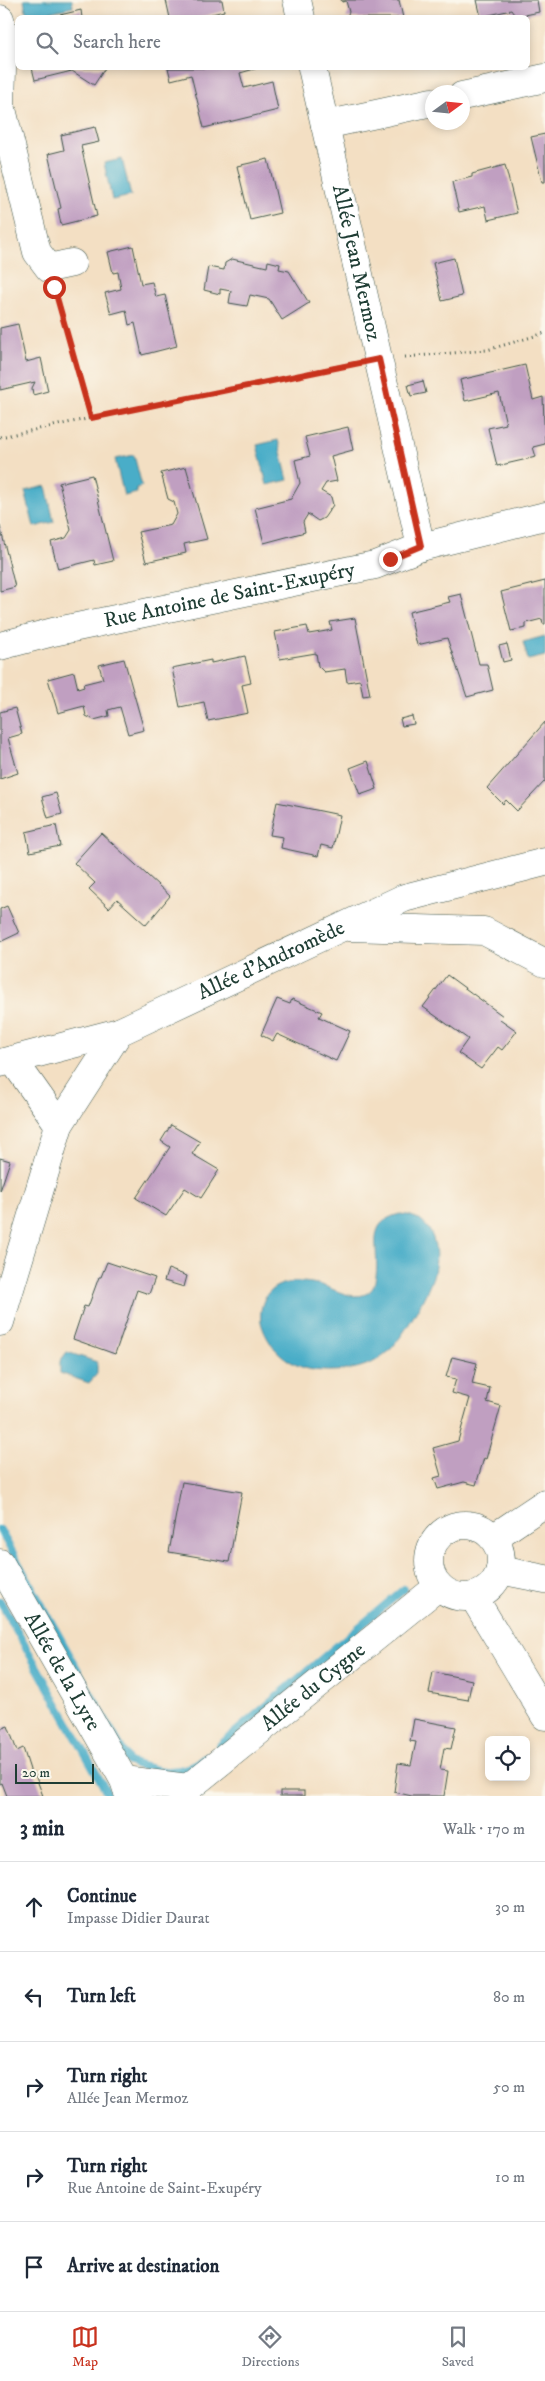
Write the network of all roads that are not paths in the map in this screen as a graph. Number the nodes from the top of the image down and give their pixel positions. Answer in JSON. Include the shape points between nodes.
{"nodes":[{"id":1,"x":297,"y":0,"type":"edge"},
{"id":2,"x":300,"y":15,"type":"edge"},
{"id":3,"x":0,"y":19,"type":"edge"},
{"id":4,"x":312,"y":70,"type":"edge"},
{"id":5,"x":545,"y":78,"type":"edge"},
{"id":6,"x":470,"y":94,"type":"edge"},
{"id":7,"x":425,"y":104,"type":"edge"},
{"id":8,"x":325,"y":125,"type":"junction"},
{"id":9,"x":60,"y":266,"type":"road end"},
{"id":10,"x":545,"y":516,"type":"edge"},
{"id":11,"x":421,"y":546,"type":"junction"},
{"id":12,"x":0,"y":646,"type":"edge"},
{"id":13,"x":545,"y":862,"type":"edge"},
{"id":14,"x":342,"y":927,"type":"junction"},
{"id":15,"x":545,"y":963,"type":"edge"},
{"id":16,"x":119,"y":1032,"type":"junction"},
{"id":17,"x":7,"y":1061,"type":"edge"},
{"id":18,"x":59,"y":1125,"type":"junction"},
{"id":19,"x":0,"y":1322,"type":"edge"},
{"id":20,"x":545,"y":1503,"type":"edge"},
{"id":21,"x":493,"y":1538,"type":"junction"},
{"id":22,"x":0,"y":1563,"type":"edge"},
{"id":23,"x":500,"y":1570,"type":"junction"},
{"id":24,"x":545,"y":1579,"type":"edge"},
{"id":25,"x":439,"y":1586,"type":"junction"},
{"id":26,"x":473,"y":1596,"type":"junction"},
{"id":27,"x":545,"y":1716,"type":"edge"},
{"id":28,"x":126,"y":1788,"type":"edge"},
{"id":29,"x":185,"y":1792,"type":"edge"}],
"edges":[{"from":1,"to":2,"type":"street"},
{"from":3,"to":9,"type":"street","via":[[3,32],[1,105],[37,252]]},
{"from":4,"to":8,"type":"street","name":"Allée Jean Mermoz"},
{"from":5,"to":6,"type":"street"},
{"from":7,"to":8,"type":"street"},
{"from":8,"to":11,"type":"street","name":"Allée Jean Mermoz"},
{"from":10,"to":11,"type":"street","name":"Rue Antoine de Saint-Exupéry"},
{"from":11,"to":12,"type":"street","name":"Rue Antoine de Saint-Exupéry","via":[[375,565]]},
{"from":13,"to":14,"type":"street","name":"Allée d'Andromède","via":[[404,898]]},
{"from":14,"to":15,"type":"street","via":[[484,932]]},
{"from":14,"to":16,"type":"street","name":"Allée d'Andromède"},
{"from":16,"to":17,"type":"street","name":"Allée d'Andromède"},
{"from":16,"to":18,"type":"street"},
{"from":17,"to":18,"type":"street"},
{"from":18,"to":19,"type":"street"},
{"from":20,"to":21,"type":"street"},
{"from":21,"to":23,"type":"street","via":[[502,1558]]},
{"from":21,"to":25,"type":"street","via":[[483,1529],[464,1525],[440,1535],[430,1553],[432,1575]]},
{"from":22,"to":28,"type":"street","name":"Allée de la Lyre"},
{"from":23,"to":24,"type":"street"},
{"from":23,"to":26,"type":"street","via":[[491,1586]]},
{"from":25,"to":26,"type":"street","via":[[448,1593]]},
{"from":25,"to":29,"type":"street","name":"Allée du Cygne"},
{"from":26,"to":27,"type":"street"},
{"from":28,"to":29,"type":"street"}]}
